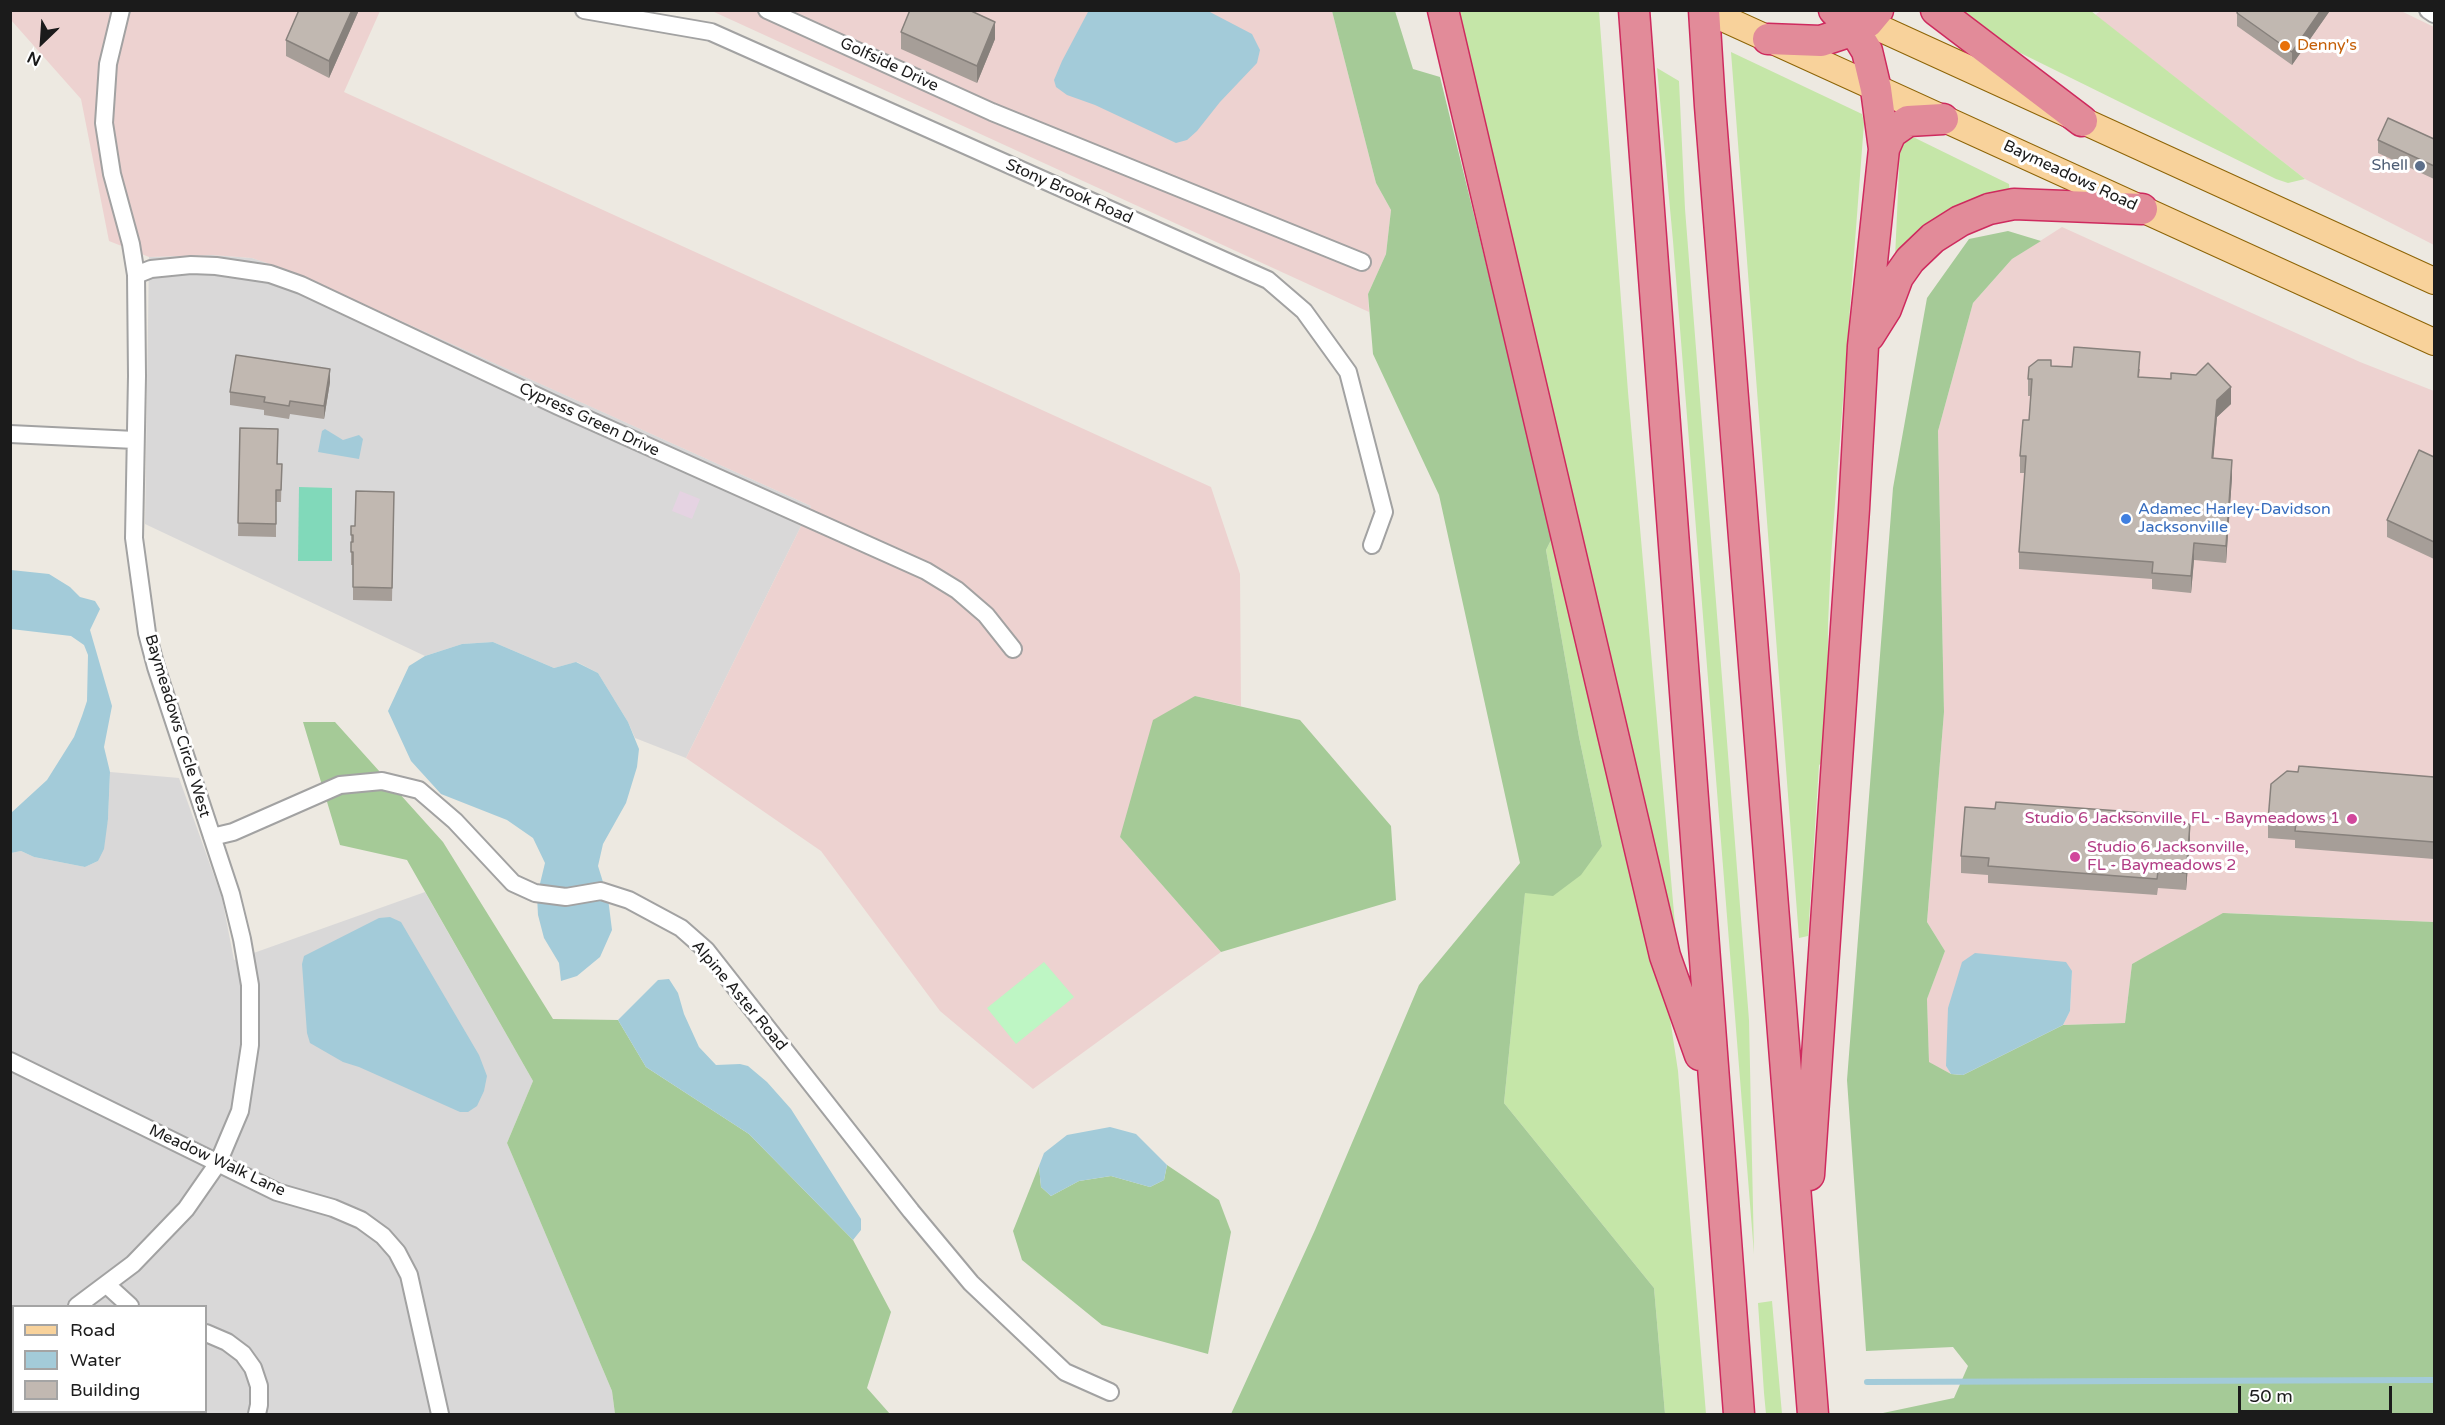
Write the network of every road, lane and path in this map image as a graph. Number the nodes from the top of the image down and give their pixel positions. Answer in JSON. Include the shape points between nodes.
{"nodes":[{"id":1,"x":121,"y":10,"type":"edge"},
{"id":2,"x":584,"y":10,"type":"edge"},
{"id":3,"x":767,"y":10,"type":"edge"},
{"id":4,"x":1443,"y":10,"type":"edge"},
{"id":5,"x":1634,"y":10,"type":"edge"},
{"id":6,"x":1705,"y":10,"type":"edge"},
{"id":7,"x":1936,"y":10,"type":"edge"},
{"id":8,"x":2428,"y":10,"type":"edge"},
{"id":9,"x":2434,"y":14,"type":"edge"},
{"id":10,"x":1855,"y":17,"type":"edge"},
{"id":11,"x":1768,"y":39,"type":"junction"},
{"id":12,"x":1876,"y":88,"type":"junction"},
{"id":13,"x":1943,"y":119,"type":"junction"},
{"id":14,"x":2082,"y":120,"type":"junction"},
{"id":15,"x":1884,"y":148,"type":"junction"},
{"id":16,"x":2142,"y":209,"type":"junction"},
{"id":17,"x":1362,"y":262,"type":"dead end"},
{"id":18,"x":136,"y":275,"type":"junction"},
{"id":19,"x":2434,"y":281,"type":"edge"},
{"id":20,"x":2434,"y":342,"type":"edge"},
{"id":21,"x":1863,"y":346,"type":"junction"},
{"id":22,"x":10,"y":434,"type":"edge"},
{"id":23,"x":135,"y":440,"type":"junction"},
{"id":24,"x":1372,"y":545,"type":"dead end"},
{"id":25,"x":1013,"y":649,"type":"dead end"},
{"id":26,"x":212,"y":837,"type":"junction"},
{"id":27,"x":10,"y":1061,"type":"edge"},
{"id":28,"x":1713,"y":1092,"type":"junction"},
{"id":29,"x":218,"y":1163,"type":"junction"},
{"id":30,"x":1802,"y":1276,"type":"junction"},
{"id":31,"x":107,"y":1285,"type":"junction"},
{"id":32,"x":78,"y":1305,"type":"edge"},
{"id":33,"x":129,"y":1305,"type":"edge"},
{"id":34,"x":207,"y":1333,"type":"edge"},
{"id":35,"x":1110,"y":1392,"type":"dead end"},
{"id":36,"x":257,"y":1414,"type":"edge"},
{"id":37,"x":440,"y":1414,"type":"edge"},
{"id":38,"x":1739,"y":1414,"type":"edge"},
{"id":39,"x":1813,"y":1414,"type":"edge"}],
"edges":[{"from":1,"to":18,"type":"street","name":"Baymeadows Circle West","via":[[108,64],[104,123]]},
{"from":2,"to":24,"type":"street","name":"Stony Brook Road","via":[[711,32],[1268,280],[1304,311],[1348,372],[1384,512]]},
{"from":3,"to":17,"type":"street","name":"Golfside Drive","via":[[1011,120]]},
{"from":4,"to":28,"type":"highway","via":[[1665,956]]},
{"from":5,"to":28,"type":"highway"},
{"from":6,"to":11,"type":"main road","name":"Baymeadows Road"},
{"from":6,"to":30,"type":"highway"},
{"from":7,"to":14,"type":"highway"},
{"from":8,"to":9,"type":"street"},
{"from":10,"to":11,"type":"highway","via":[[1821,41]]},
{"from":10,"to":12,"type":"highway"},
{"from":10,"to":14,"type":"main road"},
{"from":11,"to":12,"type":"main road","name":"Baymeadows Road"},
{"from":12,"to":13,"type":"main road","name":"Baymeadows Road"},
{"from":12,"to":15,"type":"highway"},
{"from":13,"to":15,"type":"highway","via":[[1908,121],[1892,133]]},
{"from":13,"to":16,"type":"main road","name":"Baymeadows Road"},
{"from":14,"to":19,"type":"main road"},
{"from":15,"to":21,"type":"highway"},
{"from":16,"to":20,"type":"main road","name":"Baymeadows Road"},
{"from":16,"to":21,"type":"highway","via":[[2014,204],[1960,221],[1933,238],[1910,260]]},
{"from":18,"to":23,"type":"street","name":"Baymeadows Circle West"},
{"from":18,"to":25,"type":"street","name":"Cypress Green Drive","via":[[161,268],[216,266],[270,274],[301,285],[934,576],[986,615]]},
{"from":21,"to":30,"type":"highway"},
{"from":22,"to":23,"type":"street"},
{"from":23,"to":26,"type":"street","name":"Baymeadows Circle West","via":[[134,538],[147,633]]},
{"from":26,"to":29,"type":"street","name":"Baymeadows Circle West","via":[[242,939],[251,1012],[240,1112]]},
{"from":26,"to":35,"type":"street","name":"Alpine Aster Road","via":[[233,832],[340,785],[382,781],[419,790],[455,821],[513,883],[535,893],[566,897],[601,891],[629,900],[681,928],[706,950],[971,1283],[1065,1372]]},
{"from":27,"to":29,"type":"street","name":"Meadow Walk Lane"},
{"from":28,"to":38,"type":"highway"},
{"from":29,"to":31,"type":"street","name":"Baymeadows Circle West","via":[[186,1209]]},
{"from":29,"to":37,"type":"street","name":"Meadow Walk Lane","via":[[278,1192],[361,1220],[383,1236],[409,1275]]},
{"from":30,"to":39,"type":"highway"},
{"from":31,"to":32,"type":"street","name":"Baymeadows Circle West"},
{"from":31,"to":33,"type":"street"},
{"from":34,"to":36,"type":"street","via":[[243,1354],[253,1368],[259,1386]]}]}
